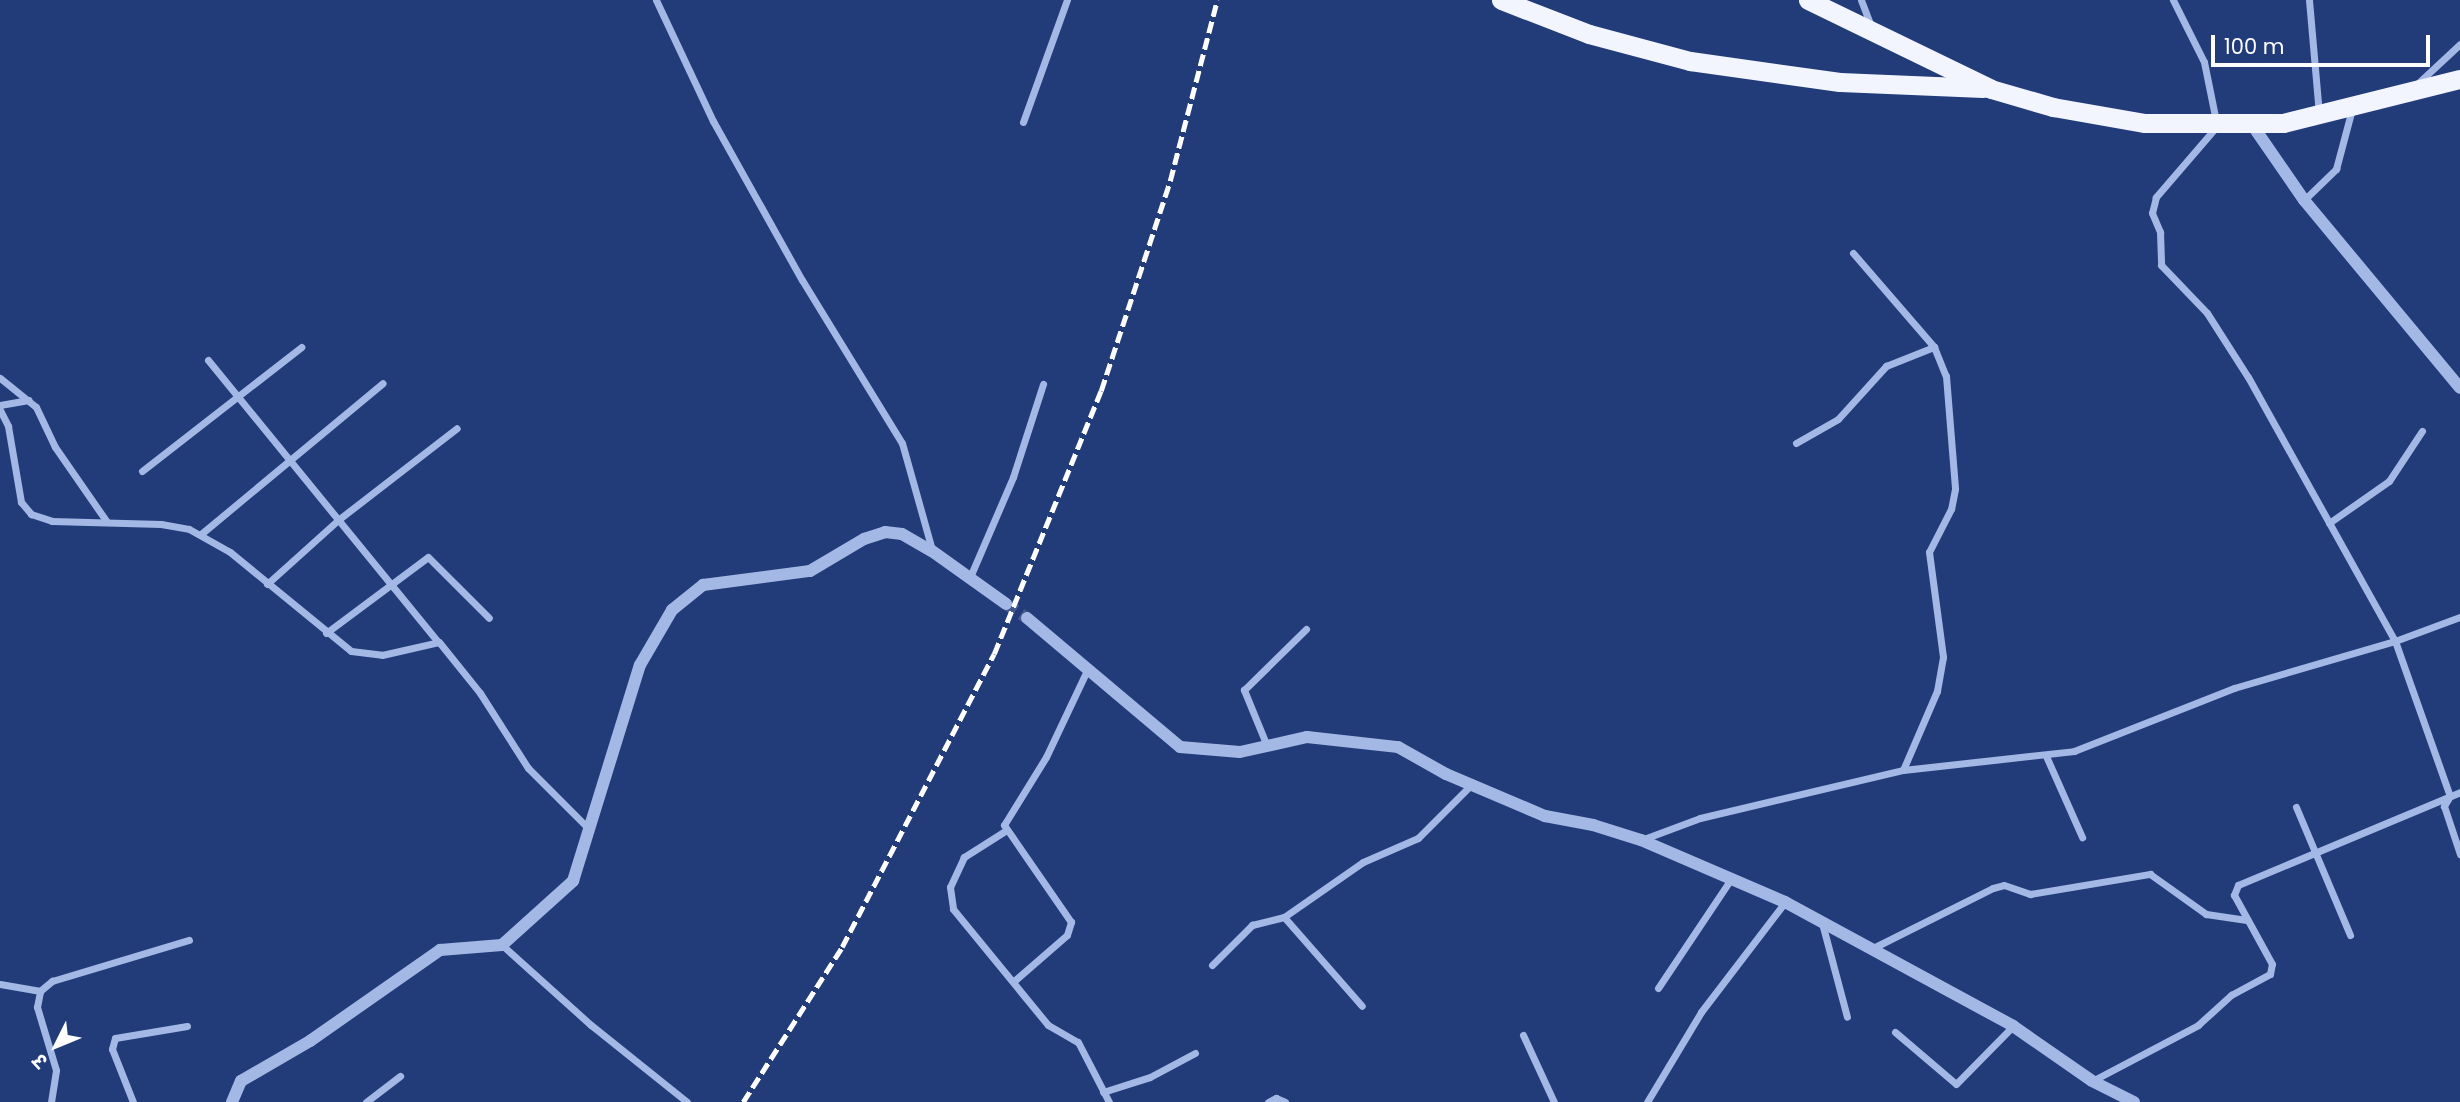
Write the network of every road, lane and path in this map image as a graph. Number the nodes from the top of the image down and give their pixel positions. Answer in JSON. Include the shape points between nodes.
{"nodes":[{"id":1,"x":656,"y":0,"type":"edge"},
{"id":2,"x":1067,"y":0,"type":"edge"},
{"id":3,"x":1501,"y":0,"type":"edge"},
{"id":4,"x":1808,"y":0,"type":"edge"},
{"id":5,"x":1861,"y":0,"type":"edge"},
{"id":6,"x":2174,"y":0,"type":"edge"},
{"id":7,"x":2309,"y":0,"type":"edge"},
{"id":8,"x":1873,"y":32,"type":"junction"},
{"id":9,"x":2460,"y":44,"type":"edge"},
{"id":10,"x":2460,"y":79,"type":"edge"},
{"id":11,"x":1991,"y":89,"type":"junction"},
{"id":12,"x":2406,"y":94,"type":"junction"},
{"id":13,"x":2352,"y":109,"type":"junction"},
{"id":14,"x":2319,"y":115,"type":"junction"},
{"id":15,"x":1023,"y":122,"type":"dead end"},
{"id":16,"x":2217,"y":126,"type":"junction"},
{"id":17,"x":2253,"y":126,"type":"junction"},
{"id":18,"x":2304,"y":200,"type":"junction"},
{"id":19,"x":1853,"y":253,"type":"dead end"},
{"id":20,"x":301,"y":346,"type":"dead end"},
{"id":21,"x":1934,"y":347,"type":"junction"},
{"id":22,"x":208,"y":360,"type":"dead end"},
{"id":23,"x":0,"y":378,"type":"edge"},
{"id":24,"x":383,"y":383,"type":"dead end"},
{"id":25,"x":1043,"y":384,"type":"dead end"},
{"id":26,"x":2460,"y":388,"type":"edge"},
{"id":27,"x":238,"y":397,"type":"junction"},
{"id":28,"x":29,"y":400,"type":"junction"},
{"id":29,"x":0,"y":405,"type":"edge"},
{"id":30,"x":0,"y":410,"type":"edge"},
{"id":31,"x":457,"y":428,"type":"dead end"},
{"id":32,"x":2422,"y":431,"type":"dead end"},
{"id":33,"x":1796,"y":443,"type":"dead end"},
{"id":34,"x":289,"y":460,"type":"junction"},
{"id":35,"x":142,"y":471,"type":"dead end"},
{"id":36,"x":338,"y":520,"type":"junction"},
{"id":37,"x":107,"y":522,"type":"junction"},
{"id":38,"x":2329,"y":523,"type":"junction"},
{"id":39,"x":201,"y":534,"type":"junction"},
{"id":40,"x":932,"y":551,"type":"junction"},
{"id":41,"x":970,"y":577,"type":"junction"},
{"id":42,"x":390,"y":583,"type":"junction"},
{"id":43,"x":267,"y":584,"type":"junction"},
{"id":44,"x":1006,"y":604,"type":"tunnel mouth"},
{"id":45,"x":2460,"y":617,"type":"edge"},
{"id":46,"x":489,"y":618,"type":"dead end"},
{"id":47,"x":1027,"y":618,"type":"tunnel mouth"},
{"id":48,"x":1306,"y":629,"type":"dead end"},
{"id":49,"x":326,"y":633,"type":"junction"},
{"id":50,"x":2395,"y":641,"type":"junction"},
{"id":51,"x":439,"y":642,"type":"junction"},
{"id":52,"x":1089,"y":667,"type":"junction"},
{"id":53,"x":1267,"y":746,"type":"junction"},
{"id":54,"x":2046,"y":756,"type":"junction"},
{"id":55,"x":1903,"y":770,"type":"junction"},
{"id":56,"x":1473,"y":783,"type":"junction"},
{"id":57,"x":2460,"y":792,"type":"edge"},
{"id":58,"x":2450,"y":796,"type":"junction"},
{"id":59,"x":2295,"y":807,"type":"dead end"},
{"id":60,"x":588,"y":828,"type":"junction"},
{"id":61,"x":1004,"y":831,"type":"junction"},
{"id":62,"x":2082,"y":837,"type":"dead end"},
{"id":63,"x":1641,"y":840,"type":"junction"},
{"id":64,"x":2315,"y":852,"type":"junction"},
{"id":65,"x":2460,"y":854,"type":"edge"},
{"id":66,"x":1731,"y":879,"type":"junction"},
{"id":67,"x":1785,"y":902,"type":"junction"},
{"id":68,"x":1284,"y":917,"type":"junction"},
{"id":69,"x":2247,"y":920,"type":"junction"},
{"id":70,"x":1822,"y":921,"type":"junction"},
{"id":71,"x":2350,"y":935,"type":"dead end"},
{"id":72,"x":189,"y":940,"type":"dead end"},
{"id":73,"x":502,"y":945,"type":"junction"},
{"id":74,"x":1871,"y":949,"type":"junction"},
{"id":75,"x":1212,"y":965,"type":"dead end"},
{"id":76,"x":1014,"y":981,"type":"junction"},
{"id":77,"x":0,"y":984,"type":"edge"},
{"id":78,"x":1658,"y":988,"type":"dead end"},
{"id":79,"x":40,"y":990,"type":"junction"},
{"id":80,"x":1363,"y":1006,"type":"dead end"},
{"id":81,"x":1847,"y":1017,"type":"dead end"},
{"id":82,"x":187,"y":1026,"type":"dead end"},
{"id":83,"x":2013,"y":1026,"type":"junction"},
{"id":84,"x":1895,"y":1032,"type":"dead end"},
{"id":85,"x":1522,"y":1035,"type":"dead end"},
{"id":86,"x":1195,"y":1053,"type":"dead end"},
{"id":87,"x":400,"y":1076,"type":"dead end"},
{"id":88,"x":2092,"y":1081,"type":"junction"},
{"id":89,"x":1103,"y":1092,"type":"junction"},
{"id":90,"x":375,"y":1099,"type":"edge"},
{"id":91,"x":2126,"y":1100,"type":"edge"},
{"id":92,"x":51,"y":1102,"type":"edge"},
{"id":93,"x":133,"y":1102,"type":"edge"},
{"id":94,"x":232,"y":1102,"type":"edge"},
{"id":95,"x":366,"y":1102,"type":"edge"},
{"id":96,"x":687,"y":1102,"type":"edge"},
{"id":97,"x":1109,"y":1102,"type":"edge"},
{"id":98,"x":1268,"y":1102,"type":"edge"},
{"id":99,"x":1285,"y":1102,"type":"edge"},
{"id":100,"x":1554,"y":1102,"type":"edge"},
{"id":101,"x":1647,"y":1102,"type":"edge"}],
"edges":[{"from":1,"to":40,"type":"street","via":[[751,189],[902,443]]},
{"from":2,"to":15,"type":"street"},
{"from":3,"to":11,"type":"highway","via":[[1589,34],[1690,61],[1840,82]]},
{"from":4,"to":8,"type":"highway"},
{"from":5,"to":8,"type":"street"},
{"from":6,"to":16,"type":"street","via":[[2204,62]]},
{"from":7,"to":14,"type":"street"},
{"from":8,"to":11,"type":"highway"},
{"from":9,"to":12,"type":"street"},
{"from":10,"to":12,"type":"highway"},
{"from":11,"to":16,"type":"highway","via":[[2110,118]]},
{"from":12,"to":13,"type":"highway"},
{"from":13,"to":14,"type":"highway"},
{"from":13,"to":18,"type":"street","via":[[2336,169]]},
{"from":14,"to":17,"type":"highway"},
{"from":16,"to":17,"type":"highway"},
{"from":16,"to":38,"type":"street","via":[[2156,197],[2152,213],[2160,232],[2161,265],[2207,313]]},
{"from":17,"to":18,"type":"street"},
{"from":18,"to":26,"type":"street"},
{"from":19,"to":21,"type":"street"},
{"from":20,"to":27,"type":"street"},
{"from":21,"to":33,"type":"street","via":[[1886,366],[1838,419]]},
{"from":21,"to":55,"type":"street","via":[[1946,376],[1955,489],[1951,509],[1929,552],[1943,657],[1937,691]]},
{"from":22,"to":27,"type":"street"},
{"from":23,"to":28,"type":"street"},
{"from":24,"to":34,"type":"street"},
{"from":25,"to":41,"type":"street","via":[[1013,477]]},
{"from":27,"to":34,"type":"street"},
{"from":27,"to":35,"type":"street"},
{"from":28,"to":29,"type":"street"},
{"from":28,"to":37,"type":"street"},
{"from":30,"to":37,"type":"street","via":[[8,426],[24,508],[52,520]]},
{"from":31,"to":36,"type":"street"},
{"from":32,"to":38,"type":"street","via":[[2389,481]]},
{"from":34,"to":36,"type":"street"},
{"from":34,"to":39,"type":"street"},
{"from":36,"to":42,"type":"street"},
{"from":36,"to":43,"type":"street"},
{"from":37,"to":39,"type":"street","via":[[161,523]]},
{"from":38,"to":50,"type":"street"},
{"from":39,"to":43,"type":"street"},
{"from":40,"to":41,"type":"street"},
{"from":40,"to":60,"type":"street","via":[[902,534],[885,532],[810,571],[715,582],[681,600],[640,665],[612,766]]},
{"from":41,"to":44,"type":"street"},
{"from":42,"to":46,"type":"street","via":[[428,557]]},
{"from":42,"to":49,"type":"street"},
{"from":42,"to":51,"type":"street"},
{"from":43,"to":49,"type":"street"},
{"from":45,"to":50,"type":"street"},
{"from":47,"to":52,"type":"street"},
{"from":48,"to":53,"type":"street","via":[[1244,690]]},
{"from":49,"to":51,"type":"street","via":[[367,656]]},
{"from":50,"to":54,"type":"street","via":[[2234,688],[2074,751]]},
{"from":50,"to":58,"type":"street"},
{"from":51,"to":60,"type":"street","via":[[480,693],[528,768]]},
{"from":52,"to":53,"type":"street","via":[[1180,747],[1214,753]]},
{"from":52,"to":61,"type":"street"},
{"from":53,"to":56,"type":"street","via":[[1307,737],[1369,741],[1398,747]]},
{"from":54,"to":55,"type":"street"},
{"from":54,"to":62,"type":"street"},
{"from":55,"to":63,"type":"street","via":[[1700,818]]},
{"from":56,"to":63,"type":"street","via":[[1545,816]]},
{"from":56,"to":68,"type":"street","via":[[1418,838],[1363,862]]},
{"from":57,"to":58,"type":"street"},
{"from":58,"to":64,"type":"street"},
{"from":58,"to":65,"type":"street","via":[[2444,806]]},
{"from":59,"to":64,"type":"street"},
{"from":60,"to":73,"type":"street","via":[[573,880]]},
{"from":61,"to":76,"type":"street","via":[[1071,922],[1067,935]]},
{"from":61,"to":76,"type":"street","via":[[964,857],[948,897]]},
{"from":63,"to":66,"type":"street"},
{"from":64,"to":69,"type":"street","via":[[2238,885],[2234,895]]},
{"from":64,"to":71,"type":"street"},
{"from":66,"to":67,"type":"street"},
{"from":66,"to":78,"type":"street"},
{"from":67,"to":70,"type":"street"},
{"from":67,"to":101,"type":"street","via":[[1701,1012]]},
{"from":68,"to":75,"type":"street","via":[[1252,925]]},
{"from":68,"to":80,"type":"street"},
{"from":69,"to":74,"type":"street","via":[[2206,914],[2150,874],[2030,894],[2004,885]]},
{"from":69,"to":88,"type":"street","via":[[2272,964],[2270,974],[2231,995],[2198,1026]]},
{"from":70,"to":74,"type":"street"},
{"from":70,"to":81,"type":"street"},
{"from":72,"to":79,"type":"street","via":[[52,981]]},
{"from":73,"to":94,"type":"street","via":[[440,950],[310,1041],[241,1081]]},
{"from":73,"to":96,"type":"street"},
{"from":74,"to":83,"type":"street"},
{"from":76,"to":89,"type":"street","via":[[1048,1025],[1078,1042]]},
{"from":77,"to":79,"type":"street"},
{"from":79,"to":92,"type":"street","via":[[37,1007],[56,1070]]},
{"from":82,"to":93,"type":"street","via":[[115,1038],[112,1049]]},
{"from":83,"to":84,"type":"street","via":[[1956,1084]]},
{"from":83,"to":88,"type":"street"},
{"from":85,"to":100,"type":"street"},
{"from":86,"to":89,"type":"street","via":[[1150,1077]]},
{"from":87,"to":90,"type":"street"},
{"from":88,"to":91,"type":"street"},
{"from":89,"to":97,"type":"street"},
{"from":90,"to":95,"type":"street"},
{"from":98,"to":99,"type":"street"}]}
